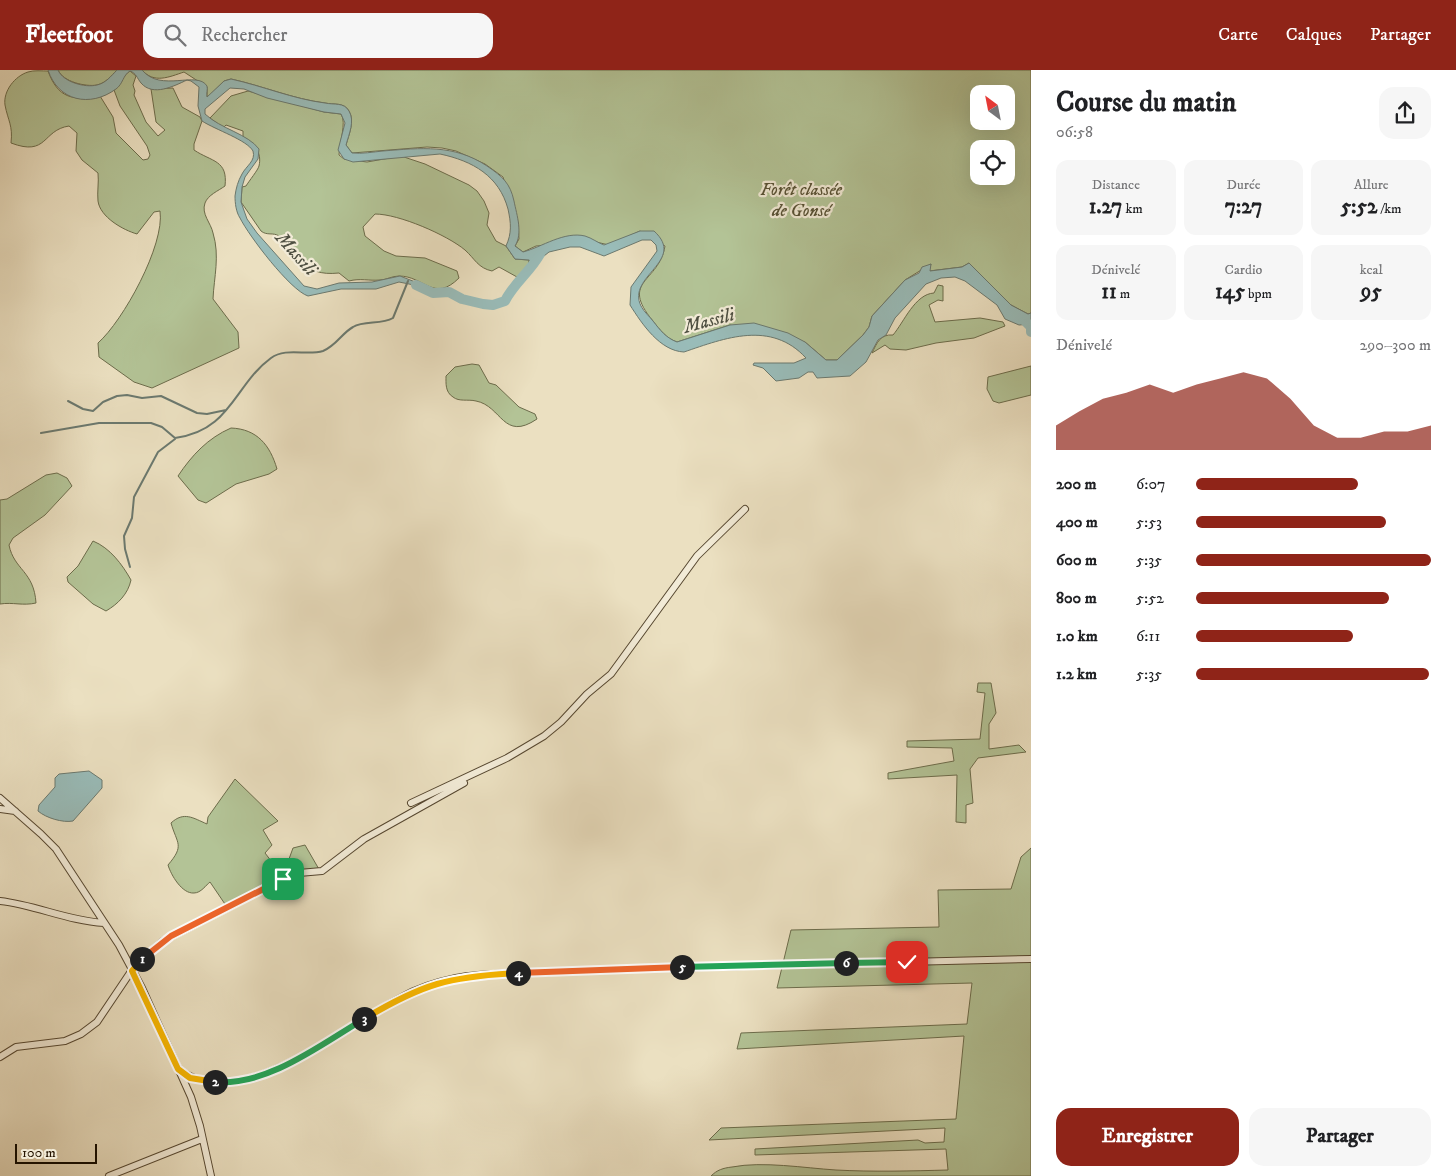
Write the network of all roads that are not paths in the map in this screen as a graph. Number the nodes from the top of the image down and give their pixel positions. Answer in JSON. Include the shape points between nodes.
{"nodes":[{"id":1,"x":746,"y":508,"type":"dead end"},
{"id":2,"x":464,"y":783,"type":"dead end"},
{"id":3,"x":0,"y":798,"type":"edge"},
{"id":4,"x":411,"y":804,"type":"dead end"},
{"id":5,"x":0,"y":808,"type":"edge"},
{"id":6,"x":16,"y":812,"type":"junction"},
{"id":7,"x":0,"y":901,"type":"edge"},
{"id":8,"x":104,"y":923,"type":"junction"},
{"id":9,"x":1031,"y":959,"type":"edge"},
{"id":10,"x":132,"y":971,"type":"junction"},
{"id":11,"x":0,"y":1057,"type":"edge"},
{"id":12,"x":178,"y":1069,"type":"junction"},
{"id":13,"x":202,"y":1139,"type":"junction"},
{"id":14,"x":109,"y":1176,"type":"edge"},
{"id":15,"x":210,"y":1176,"type":"edge"}],
"edges":[{"from":1,"to":4,"type":"street","via":[[697,556],[611,674],[561,722],[507,758]]},
{"from":2,"to":10,"type":"street","via":[[364,838],[322,871],[298,873],[283,879],[171,936],[136,964]]},
{"from":3,"to":6,"type":"street"},
{"from":5,"to":6,"type":"street"},
{"from":6,"to":8,"type":"street","via":[[56,849]]},
{"from":7,"to":8,"type":"street","via":[[42,908],[74,920]]},
{"from":8,"to":10,"type":"street"},
{"from":9,"to":12,"type":"street","via":[[617,968],[457,978],[402,997],[304,1055],[252,1078],[224,1083],[205,1081],[190,1078]]},
{"from":10,"to":11,"type":"street","via":[[97,1022],[81,1034],[65,1041],[16,1047]]},
{"from":10,"to":12,"type":"street"},
{"from":12,"to":13,"type":"street","via":[[191,1097]]},
{"from":13,"to":14,"type":"street"},
{"from":13,"to":15,"type":"street"}]}
